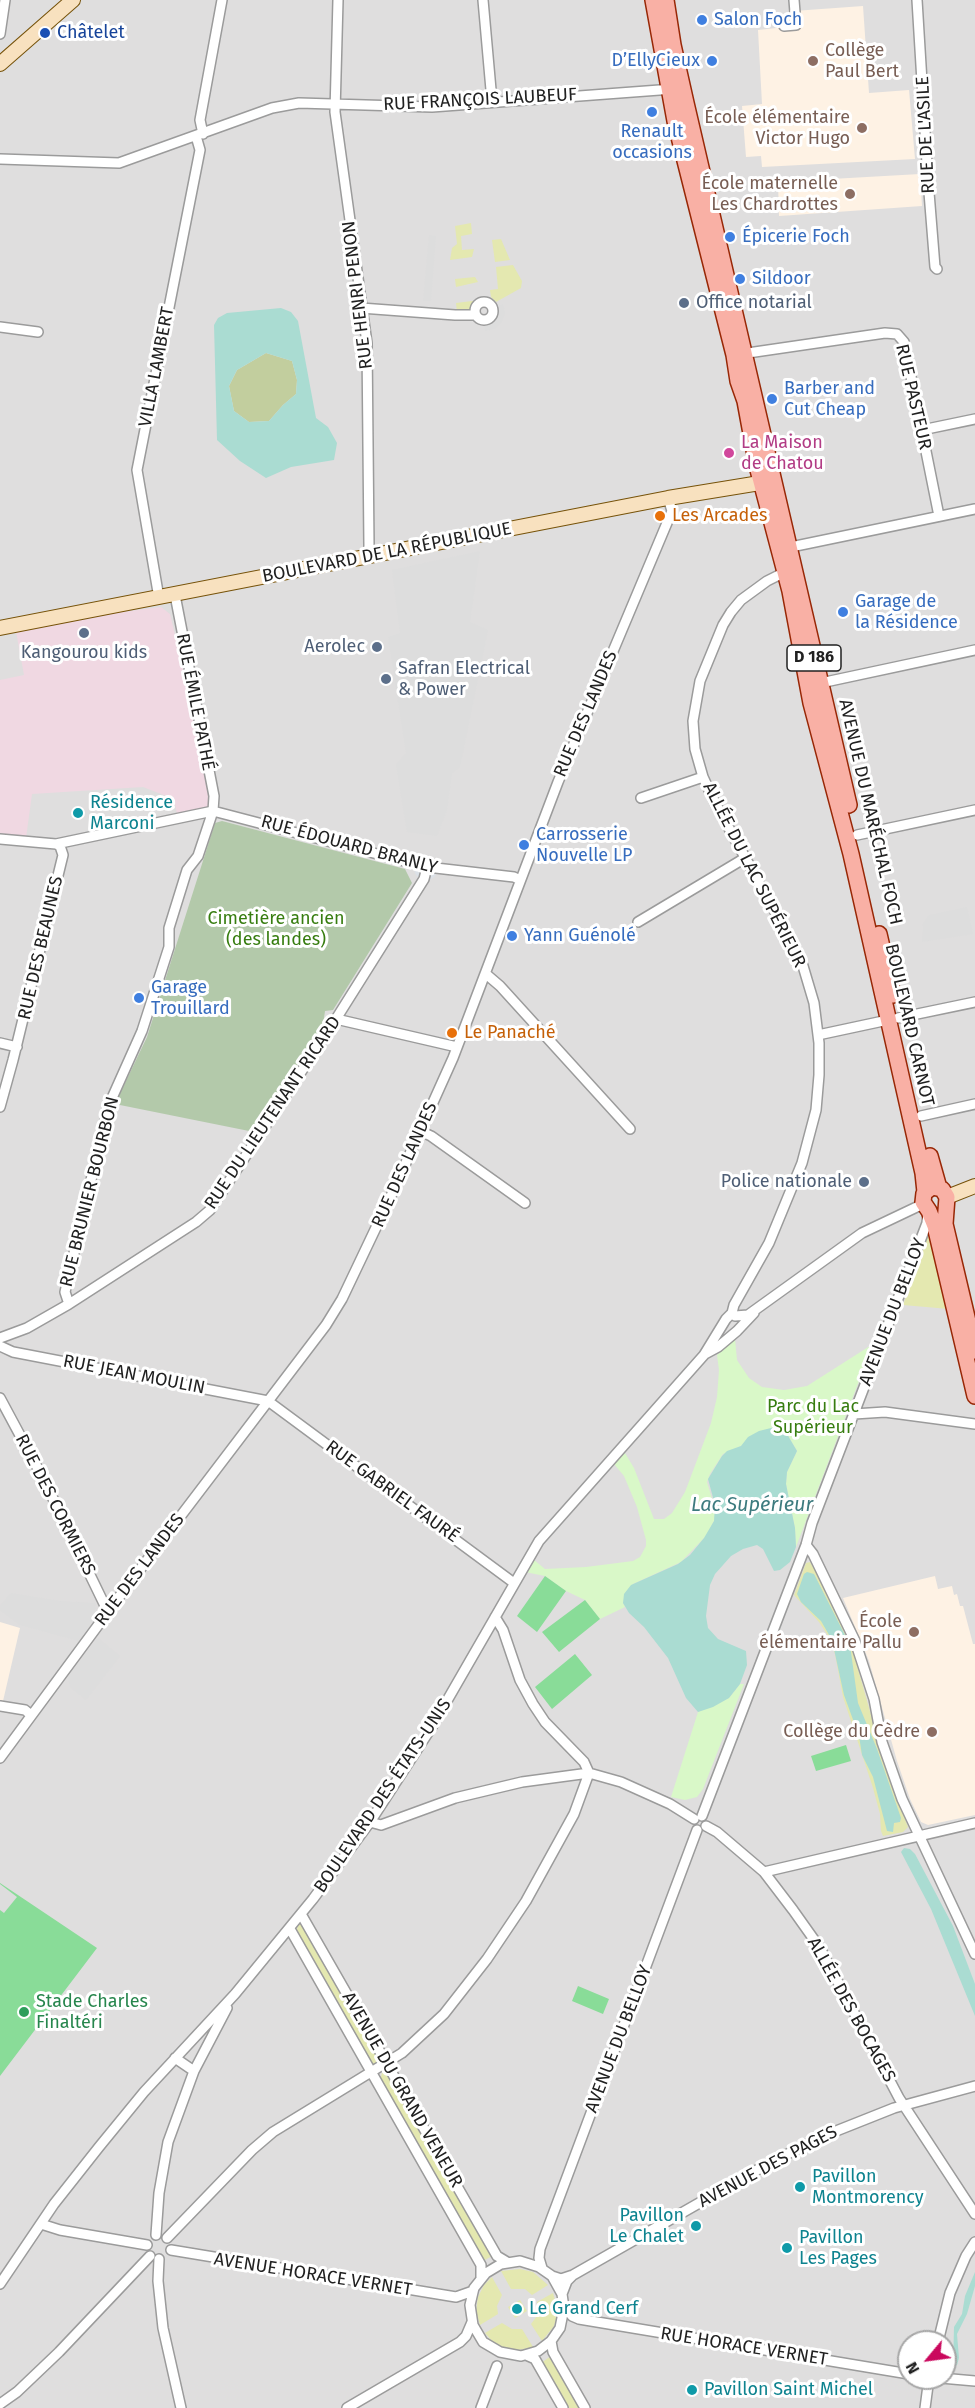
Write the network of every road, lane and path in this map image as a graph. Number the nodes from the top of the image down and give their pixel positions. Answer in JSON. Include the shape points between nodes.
{"nodes":[{"id":1,"x":5,"y":0,"type":"edge"},
{"id":2,"x":74,"y":0,"type":"edge"},
{"id":3,"x":222,"y":0,"type":"edge"},
{"id":4,"x":338,"y":0,"type":"edge"},
{"id":5,"x":483,"y":0,"type":"edge"},
{"id":6,"x":653,"y":0,"type":"edge"},
{"id":7,"x":666,"y":0,"type":"edge"},
{"id":8,"x":794,"y":0,"type":"edge"},
{"id":9,"x":917,"y":0,"type":"edge"},
{"id":10,"x":784,"y":26,"type":"dead end"},
{"id":11,"x":0,"y":34,"type":"edge"},
{"id":12,"x":0,"y":64,"type":"edge"},
{"id":13,"x":675,"y":88,"type":"junction"},
{"id":14,"x":492,"y":101,"type":"junction"},
{"id":15,"x":335,"y":105,"type":"junction"},
{"id":16,"x":199,"y":135,"type":"junction"},
{"id":17,"x":0,"y":159,"type":"edge"},
{"id":18,"x":937,"y":268,"type":"dead end"},
{"id":19,"x":362,"y":308,"type":"junction"},
{"id":20,"x":476,"y":315,"type":"dead end"},
{"id":21,"x":0,"y":327,"type":"edge"},
{"id":22,"x":38,"y":332,"type":"dead end"},
{"id":23,"x":740,"y":354,"type":"junction"},
{"id":24,"x":975,"y":419,"type":"edge"},
{"id":25,"x":922,"y":430,"type":"junction"},
{"id":26,"x":768,"y":482,"type":"junction"},
{"id":27,"x":668,"y":498,"type":"junction"},
{"id":28,"x":975,"y":509,"type":"edge"},
{"id":29,"x":939,"y":516,"type":"junction"},
{"id":30,"x":784,"y":549,"type":"junction"},
{"id":31,"x":371,"y":557,"type":"junction"},
{"id":32,"x":790,"y":570,"type":"junction"},
{"id":33,"x":175,"y":595,"type":"junction"},
{"id":34,"x":159,"y":598,"type":"junction"},
{"id":35,"x":0,"y":628,"type":"edge"},
{"id":36,"x":975,"y":650,"type":"edge"},
{"id":37,"x":813,"y":684,"type":"junction"},
{"id":38,"x":703,"y":777,"type":"junction"},
{"id":39,"x":641,"y":798,"type":"dead end"},
{"id":40,"x":213,"y":810,"type":"junction"},
{"id":41,"x":975,"y":810,"type":"edge"},
{"id":42,"x":852,"y":836,"type":"junction"},
{"id":43,"x":0,"y":839,"type":"edge"},
{"id":44,"x":56,"y":844,"type":"junction"},
{"id":45,"x":746,"y":858,"type":"junction"},
{"id":46,"x":427,"y":867,"type":"junction"},
{"id":47,"x":520,"y":880,"type":"junction"},
{"id":48,"x":638,"y":922,"type":"dead end"},
{"id":49,"x":486,"y":974,"type":"junction"},
{"id":50,"x":975,"y":1002,"type":"edge"},
{"id":51,"x":336,"y":1019,"type":"junction"},
{"id":52,"x":893,"y":1019,"type":"junction"},
{"id":53,"x":818,"y":1035,"type":"junction"},
{"id":54,"x":0,"y":1043,"type":"edge"},
{"id":55,"x":16,"y":1047,"type":"junction"},
{"id":56,"x":457,"y":1047,"type":"junction"},
{"id":57,"x":975,"y":1104,"type":"edge"},
{"id":58,"x":0,"y":1107,"type":"edge"},
{"id":59,"x":921,"y":1116,"type":"junction"},
{"id":60,"x":630,"y":1129,"type":"dead end"},
{"id":61,"x":420,"y":1131,"type":"junction"},
{"id":62,"x":975,"y":1186,"type":"edge"},
{"id":63,"x":934,"y":1201,"type":"junction"},
{"id":64,"x":525,"y":1203,"type":"dead end"},
{"id":65,"x":69,"y":1304,"type":"junction"},
{"id":66,"x":758,"y":1309,"type":"junction"},
{"id":67,"x":734,"y":1314,"type":"junction"},
{"id":68,"x":737,"y":1331,"type":"junction"},
{"id":69,"x":0,"y":1338,"type":"edge"},
{"id":70,"x":0,"y":1346,"type":"edge"},
{"id":71,"x":975,"y":1352,"type":"edge"},
{"id":72,"x":704,"y":1355,"type":"junction"},
{"id":73,"x":975,"y":1396,"type":"edge"},
{"id":74,"x":0,"y":1398,"type":"edge"},
{"id":75,"x":268,"y":1401,"type":"junction"},
{"id":76,"x":854,"y":1414,"type":"junction"},
{"id":77,"x":975,"y":1424,"type":"edge"},
{"id":78,"x":806,"y":1545,"type":"junction"},
{"id":79,"x":514,"y":1583,"type":"junction"},
{"id":80,"x":108,"y":1612,"type":"junction"},
{"id":81,"x":495,"y":1617,"type":"junction"},
{"id":82,"x":0,"y":1706,"type":"edge"},
{"id":83,"x":31,"y":1715,"type":"junction"},
{"id":84,"x":0,"y":1758,"type":"edge"},
{"id":85,"x":589,"y":1773,"type":"junction"},
{"id":86,"x":698,"y":1817,"type":"junction"},
{"id":87,"x":369,"y":1822,"type":"junction"},
{"id":88,"x":975,"y":1823,"type":"edge"},
{"id":89,"x":702,"y":1828,"type":"junction"},
{"id":90,"x":917,"y":1836,"type":"junction"},
{"id":91,"x":764,"y":1872,"type":"junction"},
{"id":92,"x":301,"y":1914,"type":"junction"},
{"id":93,"x":290,"y":1929,"type":"junction"},
{"id":94,"x":975,"y":1954,"type":"edge"},
{"id":95,"x":235,"y":1994,"type":"junction"},
{"id":96,"x":175,"y":2058,"type":"junction"},
{"id":97,"x":387,"y":2064,"type":"junction"},
{"id":98,"x":194,"y":2071,"type":"junction"},
{"id":99,"x":372,"y":2073,"type":"junction"},
{"id":100,"x":975,"y":2086,"type":"edge"},
{"id":101,"x":904,"y":2105,"type":"junction"},
{"id":102,"x":975,"y":2214,"type":"edge"},
{"id":103,"x":41,"y":2224,"type":"junction"},
{"id":104,"x":156,"y":2235,"type":"junction"},
{"id":105,"x":167,"y":2238,"type":"junction"},
{"id":106,"x":975,"y":2242,"type":"edge"},
{"id":107,"x":147,"y":2245,"type":"junction"},
{"id":108,"x":540,"y":2249,"type":"junction"},
{"id":109,"x":171,"y":2250,"type":"junction"},
{"id":110,"x":154,"y":2258,"type":"junction"},
{"id":111,"x":507,"y":2262,"type":"junction"},
{"id":112,"x":525,"y":2262,"type":"junction"},
{"id":113,"x":543,"y":2268,"type":"junction"},
{"id":114,"x":552,"y":2276,"type":"junction"},
{"id":115,"x":573,"y":2276,"type":"junction"},
{"id":116,"x":481,"y":2277,"type":"junction"},
{"id":117,"x":0,"y":2284,"type":"edge"},
{"id":118,"x":473,"y":2291,"type":"junction"},
{"id":119,"x":562,"y":2294,"type":"junction"},
{"id":120,"x":456,"y":2297,"type":"junction"},
{"id":121,"x":564,"y":2306,"type":"junction"},
{"id":122,"x":470,"y":2312,"type":"junction"},
{"id":123,"x":579,"y":2319,"type":"junction"},
{"id":124,"x":472,"y":2322,"type":"junction"},
{"id":125,"x":560,"y":2328,"type":"junction"},
{"id":126,"x":941,"y":2330,"type":"edge"},
{"id":127,"x":551,"y":2341,"type":"junction"},
{"id":128,"x":460,"y":2342,"type":"junction"},
{"id":129,"x":486,"y":2344,"type":"junction"},
{"id":130,"x":526,"y":2355,"type":"junction"},
{"id":131,"x":515,"y":2356,"type":"junction"},
{"id":132,"x":496,"y":2366,"type":"junction"},
{"id":133,"x":897,"y":2372,"type":"edge"},
{"id":134,"x":957,"y":2379,"type":"edge"},
{"id":135,"x":975,"y":2381,"type":"edge"},
{"id":136,"x":927,"y":2390,"type":"edge"},
{"id":137,"x":0,"y":2404,"type":"edge"},
{"id":138,"x":181,"y":2408,"type":"edge"},
{"id":139,"x":347,"y":2408,"type":"edge"},
{"id":140,"x":480,"y":2408,"type":"edge"},
{"id":141,"x":563,"y":2408,"type":"edge"},
{"id":142,"x":585,"y":2408,"type":"edge"},
{"id":143,"x":925,"y":2408,"type":"edge"}],
"edges":[{"from":1,"to":11,"type":"street"},
{"from":2,"to":12,"type":"street"},
{"from":3,"to":16,"type":"street","name":"VILLA LAMBERT"},
{"from":4,"to":15,"type":"street","name":"RUE HENRI PENON"},
{"from":5,"to":14,"type":"street"},
{"from":6,"to":13,"type":"main road","number":"D 186"},
{"from":7,"to":13,"type":"main road","number":"D 186"},
{"from":8,"to":10,"type":"street","via":[[796,25]]},
{"from":9,"to":18,"type":"street","name":"RUE DE L'ASILE"},
{"from":13,"to":14,"type":"street","name":"RUE FRANÇOIS LAUBEUF"},
{"from":13,"to":23,"type":"main road","number":"D 186"},
{"from":14,"to":15,"type":"street","name":"RUE FRANÇOIS LAUBEUF","via":[[432,107]]},
{"from":15,"to":16,"type":"street","name":"RUE FRANÇOIS LAUBEUF","via":[[283,105]]},
{"from":15,"to":19,"type":"street","name":"RUE HENRI PENON"},
{"from":16,"to":17,"type":"street","name":"RUE FRANÇOIS LAUBEUF","via":[[119,163]]},
{"from":16,"to":34,"type":"street","name":"VILLA LAMBERT","via":[[200,150],[137,470]]},
{"from":19,"to":20,"type":"street"},
{"from":19,"to":31,"type":"street","name":"RUE HENRI PENON","via":[[368,344]]},
{"from":21,"to":22,"type":"street"},
{"from":23,"to":25,"type":"street","name":"RUE PASTEUR","via":[[897,334],[904,342]]},
{"from":23,"to":26,"type":"main road","number":"D 186"},
{"from":24,"to":25,"type":"street"},
{"from":25,"to":29,"type":"street","name":"RUE PASTEUR"},
{"from":26,"to":27,"type":"street","name":"BOULEVARD DE LA RÉPUBLIQUE"},
{"from":26,"to":30,"type":"main road","name":"BOULEVARD CARNOT","number":"D 186"},
{"from":26,"to":30,"type":"main road","number":"D 186","via":[[780,510]]},
{"from":27,"to":31,"type":"street","name":"BOULEVARD DE LA RÉPUBLIQUE"},
{"from":27,"to":47,"type":"street","name":"RUE DES LANDES","via":[[672,511]]},
{"from":28,"to":29,"type":"street"},
{"from":29,"to":30,"type":"street"},
{"from":30,"to":32,"type":"main road","name":"BOULEVARD CARNOT","number":"D 186"},
{"from":31,"to":33,"type":"street","name":"BOULEVARD DE LA RÉPUBLIQUE"},
{"from":32,"to":37,"type":"main road","name":"BOULEVARD CARNOT","number":"D 186"},
{"from":32,"to":38,"type":"street","name":"ALLÉE DU LAC SUPÉRIEUR","via":[[766,580],[741,600],[730,612],[716,642],[694,708],[695,749]]},
{"from":33,"to":34,"type":"street","name":"BOULEVARD DE LA RÉPUBLIQUE"},
{"from":33,"to":40,"type":"street","name":"RUE ÉMILE PATHÉ","via":[[214,796]]},
{"from":34,"to":35,"type":"street","name":"BOULEVARD DE LA RÉPUBLIQUE"},
{"from":36,"to":37,"type":"street"},
{"from":37,"to":42,"type":"main road","name":"BOULEVARD CARNOT","number":"D 186"},
{"from":38,"to":39,"type":"street"},
{"from":38,"to":45,"type":"street","name":"ALLÉE DU LAC SUPÉRIEUR"},
{"from":40,"to":44,"type":"street"},
{"from":40,"to":46,"type":"street","name":"RUE ÉDOUARD BRANLY"},
{"from":40,"to":65,"type":"street","name":"RUE BRUNIER BOURBON","via":[[198,856],[187,870],[169,928],[169,946],[142,1031],[108,1107],[64,1292]]},
{"from":41,"to":42,"type":"street"},
{"from":42,"to":52,"type":"main road","name":"BOULEVARD CARNOT","number":"D 186"},
{"from":43,"to":44,"type":"street"},
{"from":44,"to":55,"type":"street","name":"RUE DES BEAUNES","via":[[63,855]]},
{"from":45,"to":48,"type":"street"},
{"from":45,"to":53,"type":"street","name":"ALLÉE DU LAC SUPÉRIEUR","via":[[803,966]]},
{"from":46,"to":47,"type":"street","name":"RUE ÉDOUARD BRANLY"},
{"from":46,"to":51,"type":"street","name":"RUE DU LIEUTENANT RICARD","via":[[424,879]]},
{"from":47,"to":49,"type":"street","name":"RUE DES LANDES"},
{"from":49,"to":56,"type":"street","name":"RUE DES LANDES"},
{"from":49,"to":60,"type":"street"},
{"from":50,"to":52,"type":"street"},
{"from":51,"to":56,"type":"street"},
{"from":51,"to":65,"type":"street","name":"RUE DU LIEUTENANT RICARD","via":[[210,1210]]},
{"from":52,"to":53,"type":"street"},
{"from":52,"to":59,"type":"main road","number":"D 186"},
{"from":52,"to":63,"type":"main road","name":"BOULEVARD CARNOT","number":"D 186","via":[[917,1143]]},
{"from":53,"to":67,"type":"street","name":"ALLÉE DU LAC SUPÉRIEUR","via":[[819,1089],[802,1163],[769,1243],[734,1305]]},
{"from":54,"to":55,"type":"street"},
{"from":55,"to":58,"type":"street","name":"RUE DES BEAUNES"},
{"from":56,"to":61,"type":"street","name":"RUE DES LANDES"},
{"from":57,"to":59,"type":"street"},
{"from":59,"to":63,"type":"main road","name":"BOULEVARD CARNOT","number":"D 186"},
{"from":61,"to":64,"type":"street"},
{"from":61,"to":75,"type":"street","name":"RUE DES LANDES","via":[[342,1299]]},
{"from":62,"to":63,"type":"street","name":"BOULEVARD DES ÉTATS-UNIS"},
{"from":63,"to":66,"type":"street","name":"BOULEVARD DES ÉTATS-UNIS","via":[[862,1233]]},
{"from":63,"to":71,"type":"main road","name":"BOULEVARD CARNOT","number":"D 186","via":[[945,1224]]},
{"from":63,"to":73,"type":"main road","name":"BOULEVARD CARNOT","number":"D 186","via":[[935,1226]]},
{"from":63,"to":76,"type":"street","name":"AVENUE DU BELLOY"},
{"from":65,"to":69,"type":"street","name":"RUE DU LIEUTENANT RICARD"},
{"from":66,"to":67,"type":"street","name":"BOULEVARD DES ÉTATS-UNIS","via":[[748,1315]]},
{"from":66,"to":68,"type":"street","name":"BOULEVARD DES ÉTATS-UNIS"},
{"from":67,"to":68,"type":"street","via":[[740,1326]]},
{"from":67,"to":72,"type":"street","name":"BOULEVARD DES ÉTATS-UNIS","via":[[726,1319]]},
{"from":68,"to":72,"type":"street","name":"BOULEVARD DES ÉTATS-UNIS"},
{"from":70,"to":75,"type":"street","name":"RUE JEAN MOULIN","via":[[13,1352]]},
{"from":72,"to":79,"type":"street","name":"BOULEVARD DES ÉTATS-UNIS","via":[[539,1541]]},
{"from":74,"to":80,"type":"street","name":"RUE DES CORMIERS"},
{"from":75,"to":79,"type":"street","name":"RUE GABRIEL FAURÉ"},
{"from":75,"to":80,"type":"street","name":"RUE DES LANDES"},
{"from":76,"to":77,"type":"street","via":[[885,1412]]},
{"from":76,"to":78,"type":"street","name":"AVENUE DU BELLOY"},
{"from":78,"to":86,"type":"street","name":"AVENUE DU BELLOY"},
{"from":78,"to":90,"type":"street","via":[[855,1641],[891,1772]]},
{"from":79,"to":81,"type":"street","name":"BOULEVARD DES ÉTATS-UNIS"},
{"from":80,"to":83,"type":"street","name":"RUE DES LANDES"},
{"from":81,"to":85,"type":"street","via":[[533,1704],[584,1762]]},
{"from":81,"to":87,"type":"street","name":"BOULEVARD DES ÉTATS-UNIS","via":[[433,1725]]},
{"from":82,"to":83,"type":"street"},
{"from":83,"to":84,"type":"street","name":"RUE DES LANDES"},
{"from":85,"to":86,"type":"street"},
{"from":85,"to":87,"type":"street","via":[[522,1782],[455,1798],[390,1822]]},
{"from":85,"to":97,"type":"street","via":[[562,1838],[503,1937],[444,2014]]},
{"from":86,"to":89,"type":"street","via":[[706,1820]]},
{"from":87,"to":92,"type":"street","name":"BOULEVARD DES ÉTATS-UNIS"},
{"from":88,"to":90,"type":"street"},
{"from":89,"to":91,"type":"street","name":"ALLÉE DES BOCAGES","via":[[717,1832]]},
{"from":89,"to":108,"type":"street","name":"AVENUE DU BELLOY"},
{"from":90,"to":91,"type":"street"},
{"from":90,"to":94,"type":"street"},
{"from":91,"to":101,"type":"street","name":"ALLÉE DES BOCAGES","via":[[820,1948]]},
{"from":92,"to":93,"type":"street","name":"BOULEVARD DES ÉTATS-UNIS"},
{"from":92,"to":97,"type":"street","name":"AVENUE DU GRAND VENEUR"},
{"from":93,"to":95,"type":"street","name":"BOULEVARD DES ÉTATS-UNIS"},
{"from":93,"to":99,"type":"street","name":"AVENUE DU GRAND VENEUR"},
{"from":95,"to":96,"type":"street","name":"BOULEVARD DES ÉTATS-UNIS"},
{"from":95,"to":98,"type":"street"},
{"from":96,"to":98,"type":"street"},
{"from":96,"to":103,"type":"street","name":"BOULEVARD DES ÉTATS-UNIS","via":[[99,2147]]},
{"from":97,"to":99,"type":"street"},
{"from":97,"to":111,"type":"street","name":"AVENUE DU GRAND VENEUR","via":[[497,2256]]},
{"from":98,"to":104,"type":"street","via":[[168,2142]]},
{"from":99,"to":105,"type":"street","via":[[273,2132]]},
{"from":99,"to":116,"type":"street","name":"AVENUE DU GRAND VENEUR","via":[[481,2265]]},
{"from":100,"to":101,"type":"street","name":"AVENUE DES PAGES"},
{"from":101,"to":102,"type":"street","name":"ALLÉE DES BOCAGES"},
{"from":101,"to":115,"type":"street","name":"AVENUE DES PAGES","via":[[784,2155]]},
{"from":103,"to":107,"type":"street"},
{"from":103,"to":117,"type":"street","name":"BOULEVARD DES ÉTATS-UNIS"},
{"from":104,"to":105,"type":"street"},
{"from":104,"to":107,"type":"street"},
{"from":105,"to":109,"type":"street"},
{"from":106,"to":126,"type":"street","via":[[950,2293]]},
{"from":107,"to":110,"type":"street"},
{"from":108,"to":112,"type":"street"},
{"from":108,"to":113,"type":"street"},
{"from":109,"to":110,"type":"street","via":[[166,2257]]},
{"from":109,"to":120,"type":"street","name":"AVENUE HORACE VERNET"},
{"from":110,"to":137,"type":"street"},
{"from":110,"to":138,"type":"street","via":[[163,2328]]},
{"from":111,"to":112,"type":"street"},
{"from":111,"to":116,"type":"street"},
{"from":112,"to":113,"type":"street"},
{"from":113,"to":114,"type":"street"},
{"from":114,"to":115,"type":"street"},
{"from":114,"to":119,"type":"street"},
{"from":115,"to":119,"type":"street"},
{"from":116,"to":118,"type":"street"},
{"from":118,"to":120,"type":"street"},
{"from":118,"to":122,"type":"street"},
{"from":119,"to":121,"type":"street"},
{"from":120,"to":122,"type":"street"},
{"from":121,"to":123,"type":"street"},
{"from":121,"to":125,"type":"street"},
{"from":122,"to":124,"type":"street"},
{"from":123,"to":125,"type":"street"},
{"from":123,"to":133,"type":"street","name":"RUE HORACE VERNET"},
{"from":124,"to":128,"type":"street"},
{"from":124,"to":129,"type":"street"},
{"from":125,"to":127,"type":"street"},
{"from":127,"to":130,"type":"street"},
{"from":127,"to":142,"type":"street","via":[[553,2352]]},
{"from":128,"to":129,"type":"street"},
{"from":128,"to":139,"type":"street"},
{"from":129,"to":131,"type":"street"},
{"from":129,"to":132,"type":"street"},
{"from":130,"to":131,"type":"street"},
{"from":130,"to":141,"type":"street","via":[[535,2360]]},
{"from":131,"to":132,"type":"street"},
{"from":132,"to":140,"type":"street"},
{"from":134,"to":135,"type":"street"},
{"from":136,"to":143,"type":"street"}]}
